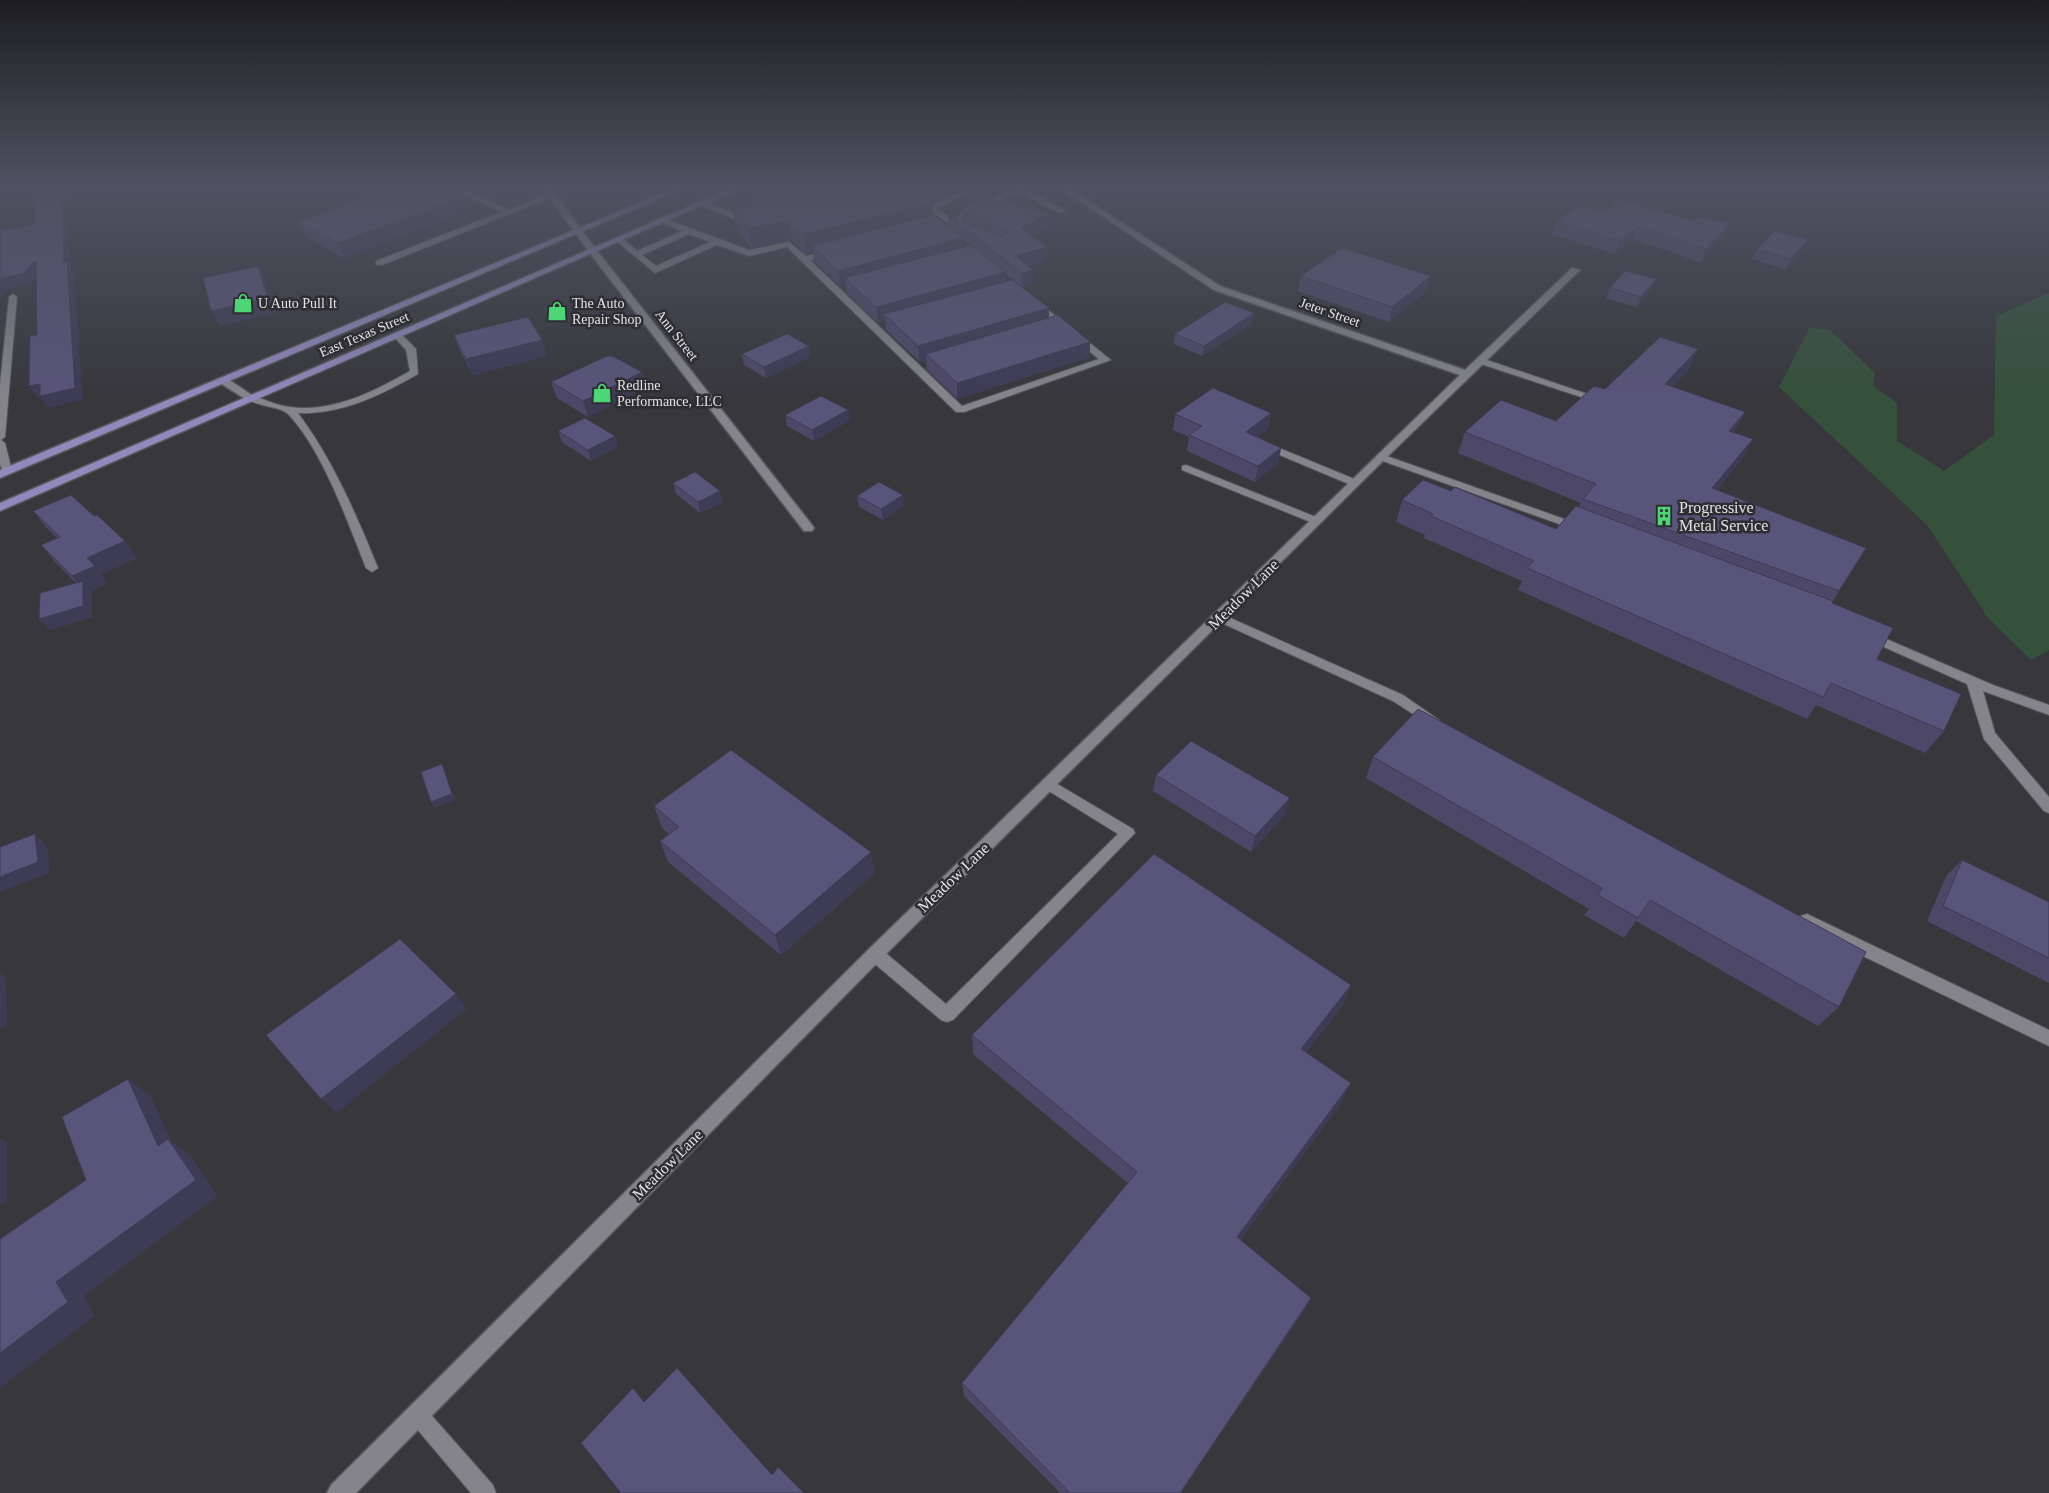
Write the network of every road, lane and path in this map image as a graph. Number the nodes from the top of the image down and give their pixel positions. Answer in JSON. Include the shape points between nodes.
{"nodes":[{"id":1,"x":395,"y":257,"type":"edge"},
{"id":2,"x":518,"y":257,"type":"edge"},
{"id":3,"x":577,"y":257,"type":"edge"},
{"id":4,"x":597,"y":257,"type":"edge"},
{"id":5,"x":639,"y":257,"type":"edge"},
{"id":6,"x":684,"y":257,"type":"edge"},
{"id":7,"x":802,"y":257,"type":"edge"},
{"id":8,"x":814,"y":257,"type":"edge"},
{"id":9,"x":1169,"y":257,"type":"edge"},
{"id":10,"x":804,"y":259,"type":"junction"},
{"id":11,"x":379,"y":263,"type":"dead end"},
{"id":12,"x":1575,"y":270,"type":"dead end"},
{"id":13,"x":1024,"y":295,"type":"edge"},
{"id":14,"x":13,"y":297,"type":"dead end"},
{"id":15,"x":397,"y":335,"type":"junction"},
{"id":16,"x":1481,"y":361,"type":"junction"},
{"id":17,"x":1467,"y":374,"type":"junction"},
{"id":18,"x":224,"y":380,"type":"junction"},
{"id":19,"x":1588,"y":396,"type":"edge"},
{"id":20,"x":250,"y":398,"type":"junction"},
{"id":21,"x":290,"y":410,"type":"junction"},
{"id":22,"x":0,"y":438,"type":"edge"},
{"id":23,"x":0,"y":443,"type":"edge"},
{"id":24,"x":1267,"y":446,"type":"edge"},
{"id":25,"x":1381,"y":457,"type":"junction"},
{"id":26,"x":1186,"y":468,"type":"dead end"},
{"id":27,"x":4,"y":472,"type":"edge"},
{"id":28,"x":1354,"y":483,"type":"junction"},
{"id":29,"x":0,"y":507,"type":"edge"},
{"id":30,"x":1316,"y":521,"type":"junction"},
{"id":31,"x":808,"y":528,"type":"dead end"},
{"id":32,"x":1595,"y":533,"type":"edge"},
{"id":33,"x":372,"y":568,"type":"dead end"},
{"id":34,"x":1219,"y":617,"type":"junction"},
{"id":35,"x":1863,"y":633,"type":"edge"},
{"id":36,"x":1973,"y":681,"type":"junction"},
{"id":37,"x":2049,"y":710,"type":"edge"},
{"id":38,"x":1447,"y":730,"type":"edge"},
{"id":39,"x":1049,"y":784,"type":"junction"},
{"id":40,"x":2049,"y":807,"type":"edge"},
{"id":41,"x":1797,"y":916,"type":"edge"},
{"id":42,"x":875,"y":954,"type":"junction"},
{"id":43,"x":2049,"y":1038,"type":"edge"},
{"id":44,"x":418,"y":1415,"type":"junction"},
{"id":45,"x":339,"y":1493,"type":"edge"},
{"id":46,"x":485,"y":1493,"type":"edge"}],
"edges":[{"from":1,"to":11,"type":"lane"},
{"from":2,"to":18,"type":"main road","name":"East Texas Street"},
{"from":3,"to":15,"type":"main road","name":"East Texas Street"},
{"from":4,"to":31,"type":"street","name":"Ann Street"},
{"from":5,"to":6,"type":"lane","via":[[654,270]]},
{"from":7,"to":10,"type":"lane"},
{"from":8,"to":10,"type":"lane"},
{"from":9,"to":17,"type":"street","name":"Jeter Street","via":[[1217,288]]},
{"from":10,"to":13,"type":"lane","via":[[880,327],[960,410],[1106,360],[1057,327]]},
{"from":12,"to":16,"type":"street","name":"Meadow Lane"},
{"from":14,"to":22,"type":"lane"},
{"from":15,"to":20,"type":"main road","name":"East Texas Street"},
{"from":15,"to":21,"type":"lane","via":[[411,349],[415,372],[388,388],[349,403],[318,410]]},
{"from":16,"to":17,"type":"street","name":"Meadow Lane"},
{"from":16,"to":19,"type":"lane"},
{"from":17,"to":25,"type":"street","name":"Meadow Lane"},
{"from":18,"to":20,"type":"street"},
{"from":18,"to":27,"type":"main road","name":"East Texas Street"},
{"from":20,"to":21,"type":"lane"},
{"from":20,"to":29,"type":"main road","name":"East Texas Street"},
{"from":21,"to":33,"type":"lane","via":[[315,443],[348,509]]},
{"from":23,"to":27,"type":"lane"},
{"from":24,"to":28,"type":"lane"},
{"from":25,"to":28,"type":"street","name":"Meadow Lane"},
{"from":25,"to":32,"type":"lane"},
{"from":26,"to":30,"type":"lane"},
{"from":28,"to":30,"type":"street","name":"Meadow Lane"},
{"from":30,"to":34,"type":"street","name":"Meadow Lane"},
{"from":34,"to":38,"type":"lane","via":[[1398,698]]},
{"from":34,"to":39,"type":"street","name":"Meadow Lane"},
{"from":35,"to":36,"type":"lane"},
{"from":36,"to":37,"type":"lane"},
{"from":36,"to":40,"type":"lane","via":[[1989,735]]},
{"from":39,"to":42,"type":"street","name":"Meadow Lane"},
{"from":39,"to":42,"type":"lane","via":[[1128,833],[947,1015]]},
{"from":41,"to":43,"type":"lane"},
{"from":42,"to":44,"type":"street","name":"Meadow Lane"},
{"from":44,"to":45,"type":"street","name":"Meadow Lane"},
{"from":44,"to":46,"type":"lane"}]}
